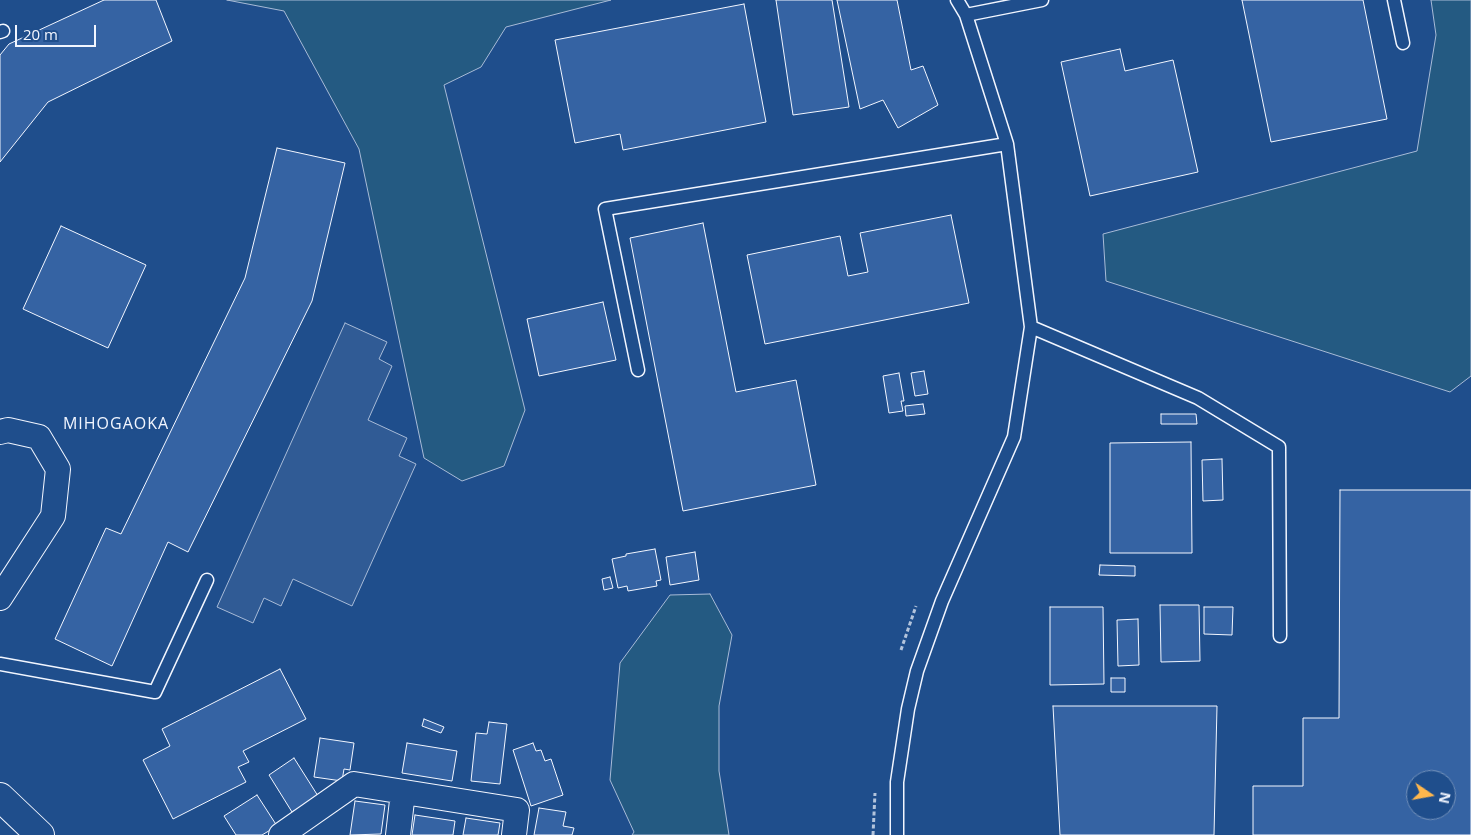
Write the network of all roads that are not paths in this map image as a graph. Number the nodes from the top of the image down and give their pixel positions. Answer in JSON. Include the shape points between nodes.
{"nodes":[{"id":1,"x":957,"y":0,"type":"edge"},
{"id":2,"x":1042,"y":0,"type":"edge"},
{"id":3,"x":1394,"y":0,"type":"edge"},
{"id":4,"x":966,"y":15,"type":"junction"},
{"id":5,"x":1403,"y":43,"type":"dead end"},
{"id":6,"x":1007,"y":144,"type":"junction"},
{"id":7,"x":1031,"y":327,"type":"junction"},
{"id":8,"x":638,"y":370,"type":"dead end"},
{"id":9,"x":0,"y":432,"type":"edge"},
{"id":10,"x":207,"y":580,"type":"dead end"},
{"id":11,"x":0,"y":598,"type":"edge"},
{"id":12,"x":1280,"y":636,"type":"dead end"},
{"id":13,"x":0,"y":664,"type":"edge"},
{"id":14,"x":403,"y":792,"type":"junction"},
{"id":15,"x":0,"y":797,"type":"edge"},
{"id":16,"x":40,"y":835,"type":"edge"},
{"id":17,"x":281,"y":835,"type":"edge"},
{"id":18,"x":398,"y":835,"type":"edge"},
{"id":19,"x":514,"y":835,"type":"edge"},
{"id":20,"x":897,"y":835,"type":"edge"}],
"edges":[{"from":1,"to":4,"type":"lane"},
{"from":2,"to":4,"type":"lane"},
{"from":3,"to":5,"type":"lane"},
{"from":4,"to":6,"type":"lane"},
{"from":6,"to":7,"type":"lane"},
{"from":6,"to":8,"type":"lane","via":[[605,209]]},
{"from":7,"to":12,"type":"lane","via":[[1198,398],[1279,447]]},
{"from":7,"to":20,"type":"lane","via":[[1014,437],[942,601],[917,671],[897,782]]},
{"from":9,"to":11,"type":"street","via":[[8,430],[39,437],[58,469],[53,516]]},
{"from":10,"to":13,"type":"lane","via":[[155,692]]},
{"from":14,"to":17,"type":"street","via":[[354,784]]},
{"from":14,"to":18,"type":"street"},
{"from":14,"to":19,"type":"street","via":[[517,810]]},
{"from":15,"to":16,"type":"street"}]}
